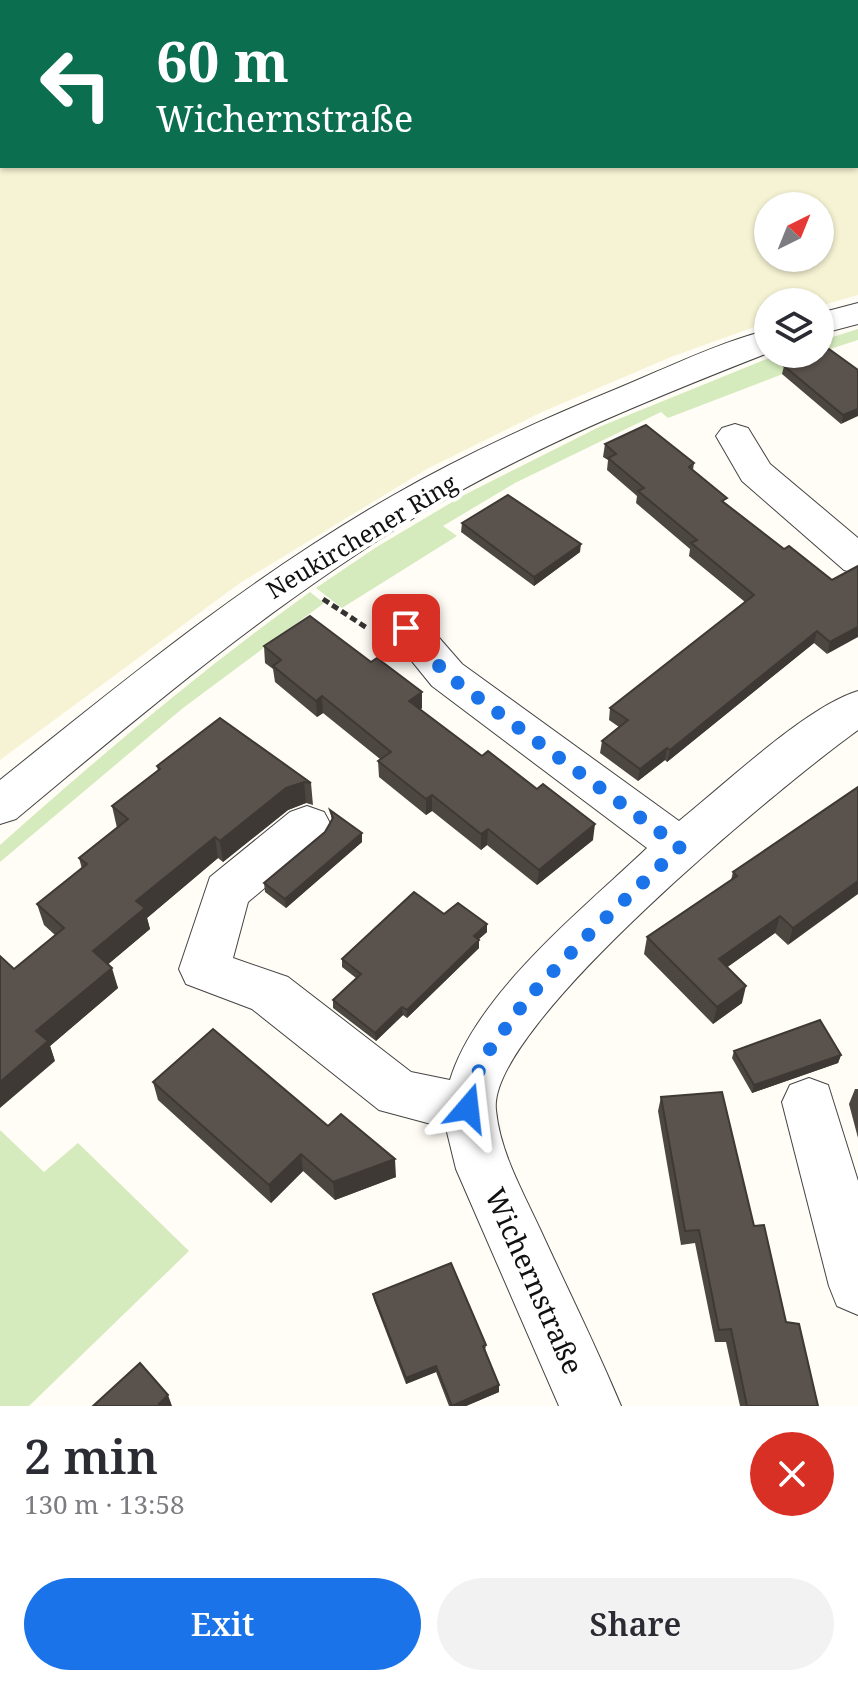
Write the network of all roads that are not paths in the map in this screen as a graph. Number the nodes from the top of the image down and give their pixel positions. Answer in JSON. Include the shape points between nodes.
{"nodes":[{"id":1,"x":858,"y":313,"type":"edge"},
{"id":2,"x":834,"y":320,"type":"edge"},
{"id":3,"x":754,"y":347,"type":"edge"},
{"id":4,"x":735,"y":436,"type":"dead end"},
{"id":5,"x":858,"y":560,"type":"edge"},
{"id":6,"x":406,"y":628,"type":"road end"},
{"id":7,"x":858,"y":707,"type":"edge"},
{"id":8,"x":0,"y":806,"type":"edge"},
{"id":9,"x":307,"y":825,"type":"dead end"},
{"id":10,"x":680,"y":847,"type":"junction"},
{"id":11,"x":809,"y":1102,"type":"dead end"},
{"id":12,"x":468,"y":1108,"type":"junction"},
{"id":13,"x":858,"y":1286,"type":"edge"},
{"id":14,"x":590,"y":1406,"type":"edge"}],
"edges":[{"from":1,"to":2,"type":"street"},
{"from":3,"to":8,"type":"street","name":"Neukirchener Ring","via":[[554,429],[359,533],[154,680]]},
{"from":4,"to":5,"type":"street","via":[[756,472]]},
{"from":6,"to":10,"type":"street","via":[[447,675]]},
{"from":7,"to":10,"type":"street"},
{"from":9,"to":12,"type":"street","via":[[227,891],[204,969],[270,993],[398,1093]]},
{"from":10,"to":12,"type":"street","via":[[527,999],[482,1060]]},
{"from":11,"to":13,"type":"street"},
{"from":12,"to":14,"type":"street","name":"Wichernstraße","via":[[484,1169]]}]}
